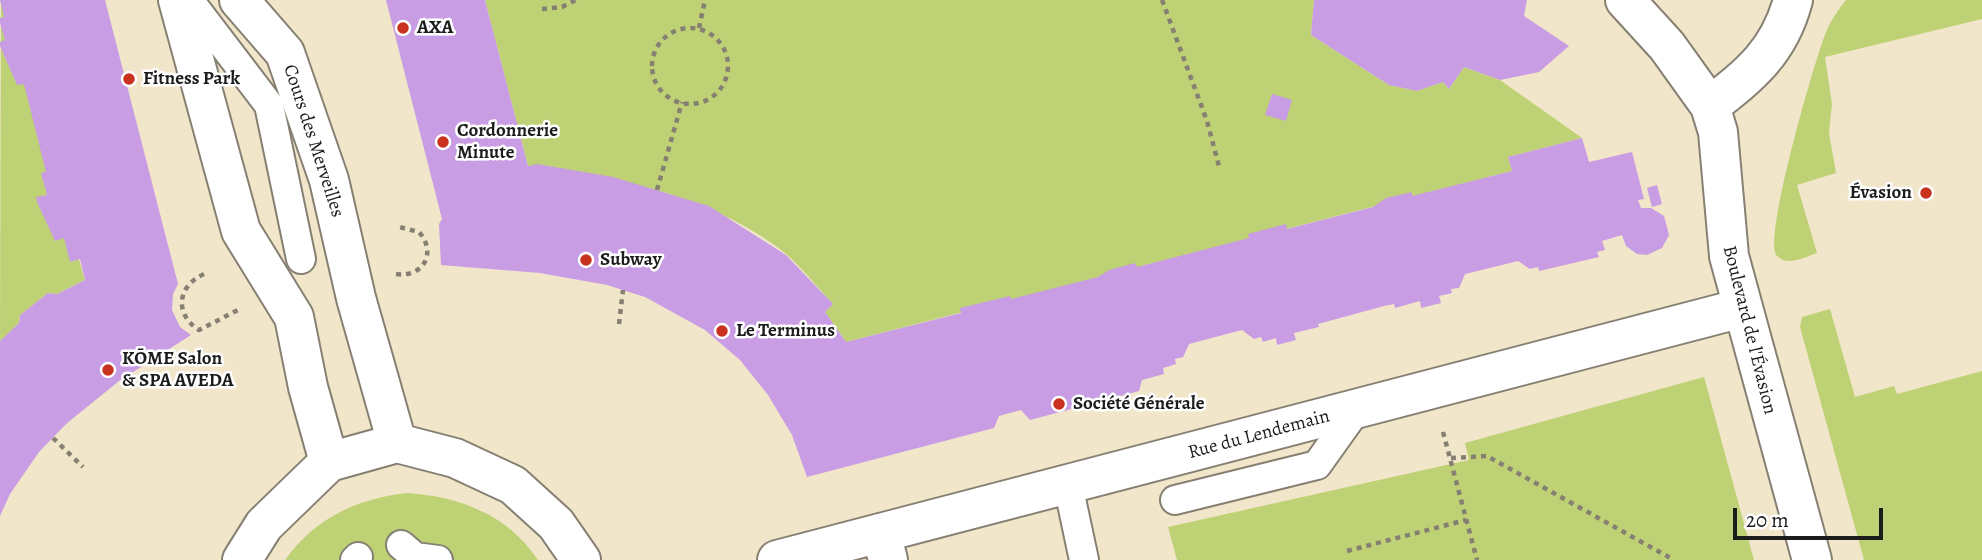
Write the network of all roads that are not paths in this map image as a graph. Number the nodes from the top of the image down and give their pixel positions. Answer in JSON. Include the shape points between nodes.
{"nodes":[{"id":1,"x":177,"y":0,"type":"edge"},
{"id":2,"x":189,"y":0,"type":"edge"},
{"id":3,"x":239,"y":0,"type":"edge"},
{"id":4,"x":1625,"y":0,"type":"edge"},
{"id":5,"x":1793,"y":0,"type":"edge"},
{"id":6,"x":1710,"y":106,"type":"junction"},
{"id":7,"x":301,"y":259,"type":"dead end"},
{"id":8,"x":1744,"y":316,"type":"junction"},
{"id":9,"x":1357,"y":409,"type":"junction"},
{"id":10,"x":397,"y":443,"type":"junction"},
{"id":11,"x":329,"y":463,"type":"junction"},
{"id":12,"x":1068,"y":485,"type":"junction"},
{"id":13,"x":1175,"y":499,"type":"dead end"},
{"id":14,"x":401,"y":545,"type":"dead end"},
{"id":15,"x":885,"y":546,"type":"edge"},
{"id":16,"x":242,"y":560,"type":"edge"},
{"id":17,"x":438,"y":560,"type":"edge"},
{"id":18,"x":581,"y":560,"type":"edge"},
{"id":19,"x":777,"y":560,"type":"edge"},
{"id":20,"x":1084,"y":560,"type":"edge"},
{"id":21,"x":1812,"y":560,"type":"edge"}],
"edges":[{"from":1,"to":11,"type":"street","via":[[241,231],[294,317]]},
{"from":2,"to":7,"type":"lane","via":[[269,105]]},
{"from":3,"to":10,"type":"street","name":"Cours des Merveilles","via":[[285,53],[329,180]]},
{"from":4,"to":6,"type":"street","name":"Boulevard de l'Évasion","via":[[1667,46]]},
{"from":5,"to":6,"type":"street","via":[[1786,25],[1767,55]]},
{"from":6,"to":8,"type":"street","name":"Boulevard de l'Évasion","via":[[1718,132],[1729,256]]},
{"from":8,"to":9,"type":"street","name":"Rue du Lendemain"},
{"from":8,"to":21,"type":"street","name":"Boulevard de l'Évasion"},
{"from":9,"to":12,"type":"street","name":"Rue du Lendemain"},
{"from":9,"to":13,"type":"lane","via":[[1317,465]]},
{"from":10,"to":11,"type":"street"},
{"from":10,"to":18,"type":"street","via":[[456,458],[513,485],[556,524]]},
{"from":11,"to":16,"type":"street","via":[[278,509]]},
{"from":12,"to":15,"type":"street","name":"Rue du Lendemain"},
{"from":12,"to":20,"type":"lane"},
{"from":14,"to":17,"type":"lane","via":[[415,557]]},
{"from":15,"to":19,"type":"street","name":"Rue du Lendemain"}]}
